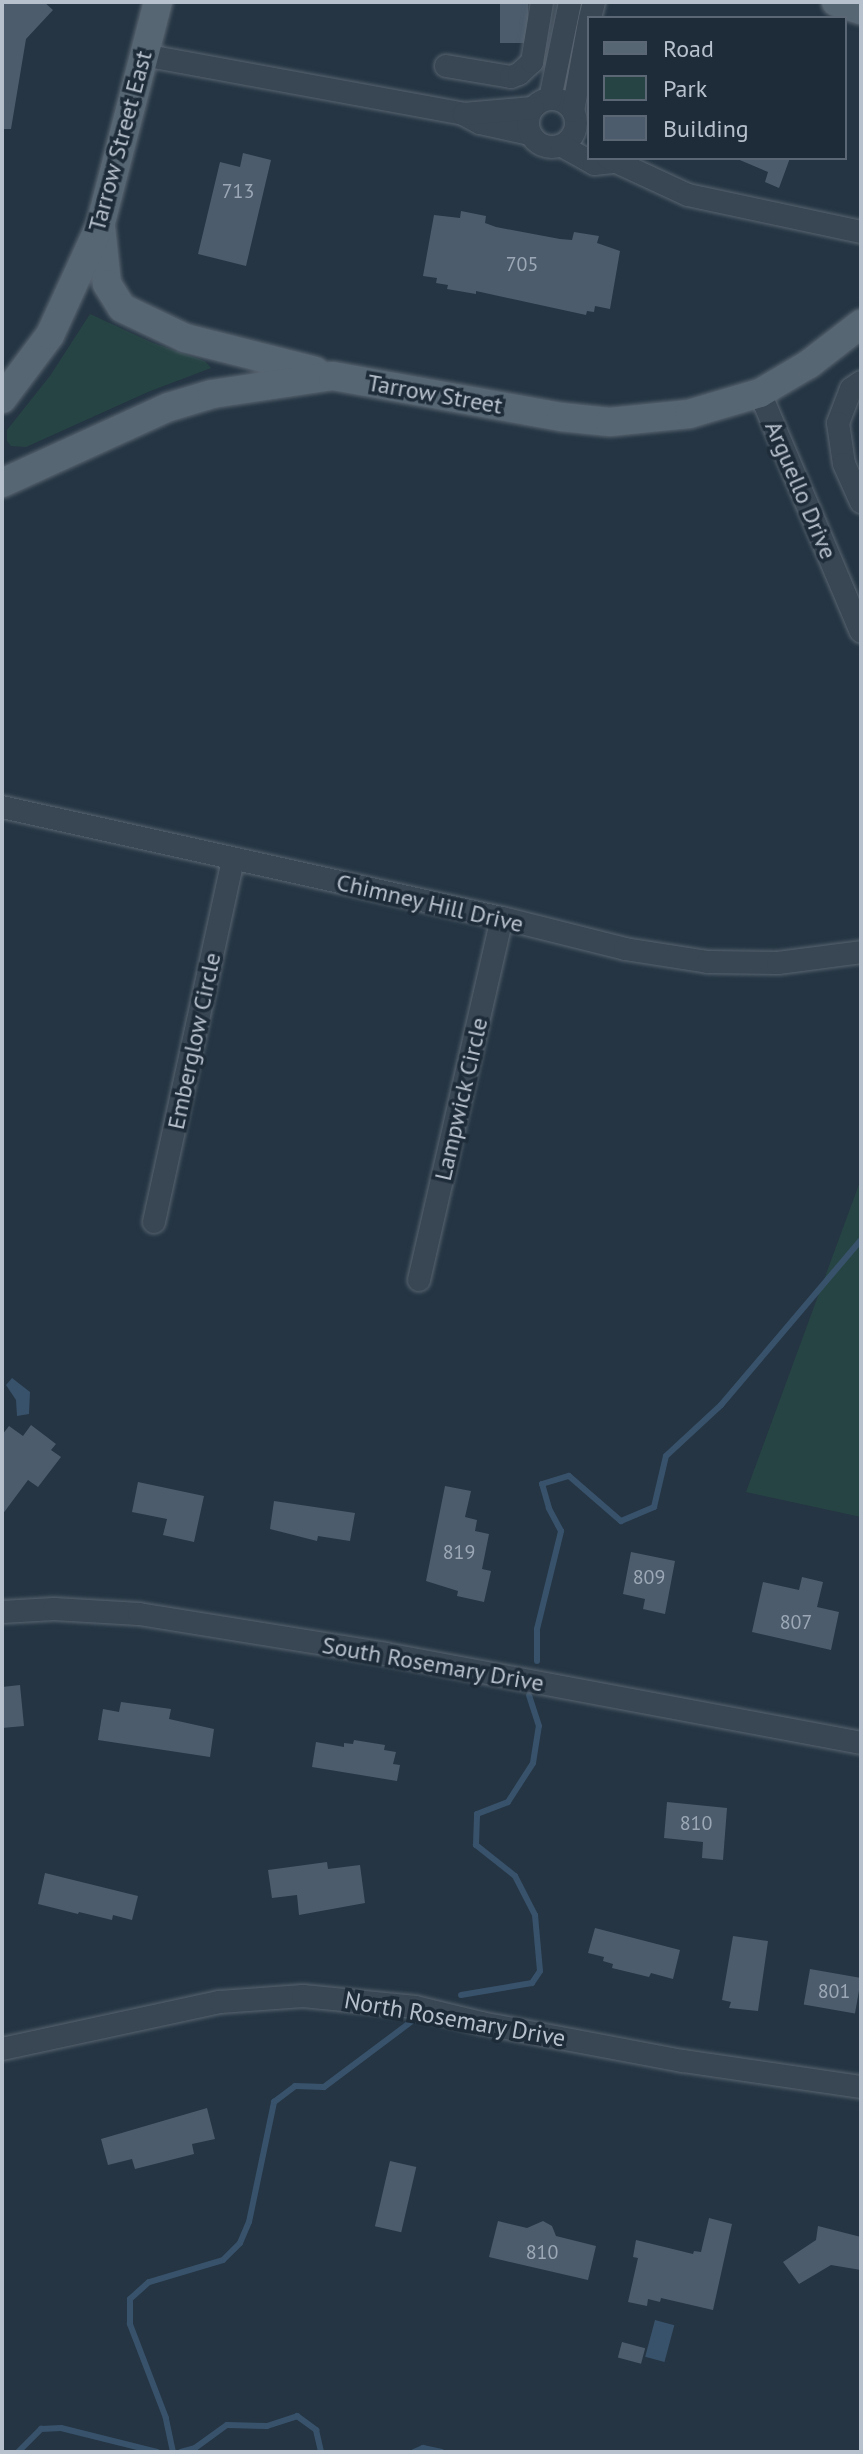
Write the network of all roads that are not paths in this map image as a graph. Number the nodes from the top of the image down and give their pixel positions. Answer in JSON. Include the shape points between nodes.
{"nodes":[{"id":1,"x":158,"y":2,"type":"edge"},
{"id":2,"x":542,"y":2,"type":"edge"},
{"id":3,"x":570,"y":2,"type":"edge"},
{"id":4,"x":836,"y":2,"type":"edge"},
{"id":5,"x":861,"y":10,"type":"edge"},
{"id":6,"x":587,"y":41,"type":"edge"},
{"id":7,"x":143,"y":55,"type":"junction"},
{"id":8,"x":446,"y":66,"type":"dead end"},
{"id":9,"x":542,"y":103,"type":"junction"},
{"id":10,"x":463,"y":114,"type":"junction"},
{"id":11,"x":579,"y":126,"type":"edge"},
{"id":12,"x":530,"y":134,"type":"junction"},
{"id":13,"x":562,"y":146,"type":"junction"},
{"id":14,"x":611,"y":160,"type":"edge"},
{"id":15,"x":100,"y":226,"type":"junction"},
{"id":16,"x":861,"y":232,"type":"edge"},
{"id":17,"x":861,"y":324,"type":"edge"},
{"id":18,"x":333,"y":376,"type":"junction"},
{"id":19,"x":861,"y":382,"type":"edge"},
{"id":20,"x":760,"y":393,"type":"junction"},
{"id":21,"x":2,"y":399,"type":"edge"},
{"id":22,"x":2,"y":483,"type":"edge"},
{"id":23,"x":861,"y":502,"type":"edge"},
{"id":24,"x":861,"y":632,"type":"edge"},
{"id":25,"x":2,"y":807,"type":"edge"},
{"id":26,"x":233,"y":859,"type":"junction"},
{"id":27,"x":502,"y":918,"type":"junction"},
{"id":28,"x":861,"y":952,"type":"edge"},
{"id":29,"x":154,"y":1222,"type":"dead end"},
{"id":30,"x":419,"y":1280,"type":"dead end"},
{"id":31,"x":2,"y":1612,"type":"edge"},
{"id":32,"x":861,"y":1743,"type":"edge"},
{"id":33,"x":2,"y":2049,"type":"edge"},
{"id":34,"x":861,"y":2087,"type":"edge"}],
"edges":[{"from":1,"to":7,"type":"main road","name":"Tarrow Street East"},
{"from":2,"to":8,"type":"street","via":[[532,62],[519,74]]},
{"from":3,"to":9,"type":"street"},
{"from":4,"to":5,"type":"main road"},
{"from":6,"to":11,"type":"street"},
{"from":7,"to":10,"type":"street"},
{"from":7,"to":15,"type":"main road","name":"Tarrow Street East"},
{"from":9,"to":10,"type":"street"},
{"from":9,"to":11,"type":"street","via":[[561,101]]},
{"from":9,"to":12,"type":"street","via":[[527,122]]},
{"from":10,"to":12,"type":"street"},
{"from":11,"to":13,"type":"street"},
{"from":12,"to":13,"type":"street","via":[[546,147]]},
{"from":13,"to":14,"type":"street","via":[[594,164]]},
{"from":14,"to":16,"type":"street","via":[[688,195]]},
{"from":15,"to":18,"type":"main road","via":[[107,284],[122,308],[185,338]]},
{"from":15,"to":21,"type":"main road","name":"Tarrow Street East","via":[[50,335]]},
{"from":17,"to":20,"type":"main road","name":"Tarrow Street"},
{"from":18,"to":20,"type":"main road","name":"Tarrow Street","via":[[610,422],[689,414]]},
{"from":18,"to":22,"type":"main road","name":"Tarrow Street","via":[[183,403]]},
{"from":19,"to":23,"type":"street","via":[[851,389],[838,423],[844,464]]},
{"from":20,"to":24,"type":"street","name":"Arguello Drive"},
{"from":25,"to":26,"type":"street","name":"Chimney Hill Drive"},
{"from":26,"to":27,"type":"street","name":"Chimney Hill Drive"},
{"from":26,"to":29,"type":"street","name":"Emberglow Circle"},
{"from":27,"to":28,"type":"street","name":"Chimney Hill Drive","via":[[625,949],[708,962],[778,963]]},
{"from":27,"to":30,"type":"street","name":"Lampwick Circle"},
{"from":31,"to":32,"type":"street","name":"South Rosemary Drive","via":[[139,1614],[386,1654]]},
{"from":33,"to":34,"type":"street","name":"North Rosemary Drive","via":[[220,2002],[303,1996],[415,2007],[683,2061]]}]}
